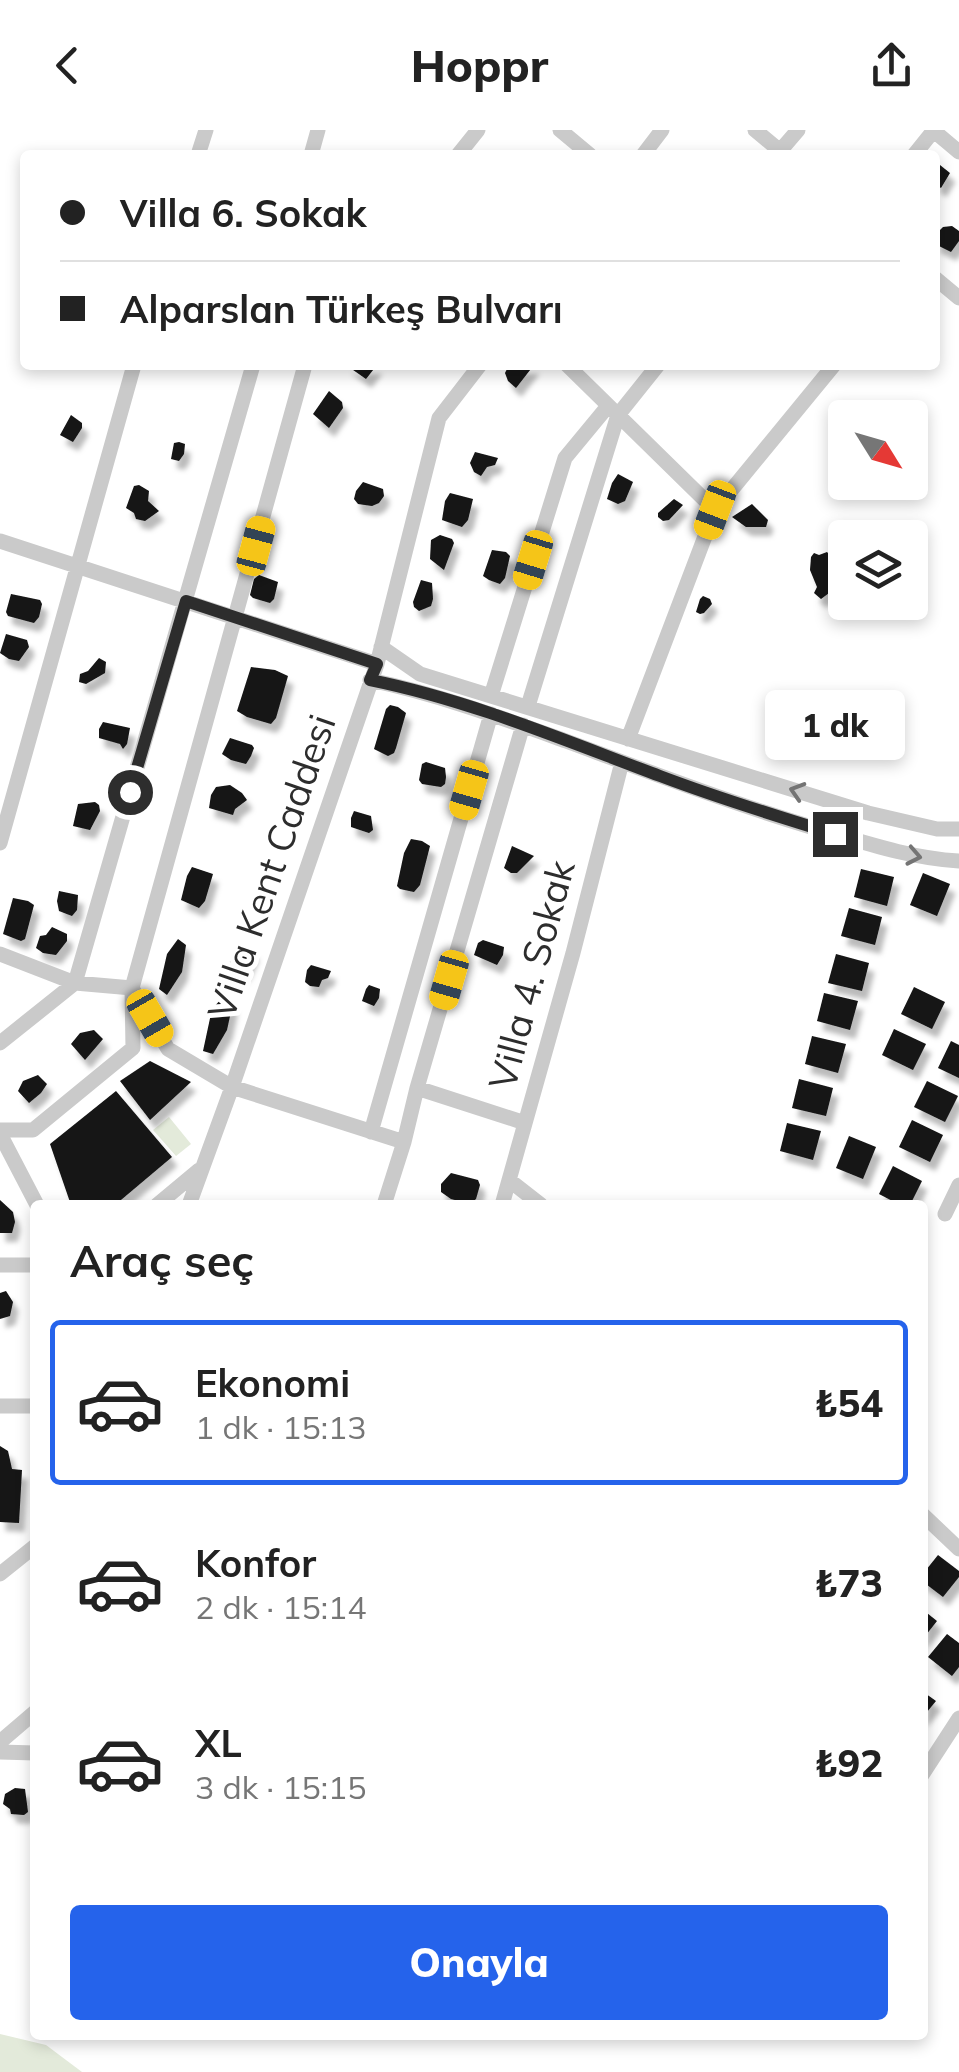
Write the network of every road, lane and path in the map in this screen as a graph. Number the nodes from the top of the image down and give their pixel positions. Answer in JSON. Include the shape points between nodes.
{"nodes":[{"id":1,"x":478,"y":130,"type":"edge"},
{"id":2,"x":560,"y":130,"type":"edge"},
{"id":3,"x":662,"y":130,"type":"edge"},
{"id":4,"x":754,"y":130,"type":"edge"},
{"id":5,"x":934,"y":130,"type":"edge"},
{"id":6,"x":462,"y":150,"type":"edge"},
{"id":7,"x":584,"y":150,"type":"edge"},
{"id":8,"x":647,"y":150,"type":"edge"},
{"id":9,"x":779,"y":150,"type":"edge"},
{"id":10,"x":918,"y":150,"type":"edge"},
{"id":11,"x":959,"y":152,"type":"edge"},
{"id":12,"x":133,"y":370,"type":"edge"},
{"id":13,"x":251,"y":370,"type":"edge"},
{"id":14,"x":303,"y":370,"type":"edge"},
{"id":15,"x":476,"y":370,"type":"edge"},
{"id":16,"x":572,"y":370,"type":"edge"},
{"id":17,"x":653,"y":370,"type":"edge"},
{"id":18,"x":830,"y":370,"type":"edge"},
{"id":19,"x":613,"y":410,"type":"junction"},
{"id":20,"x":715,"y":510,"type":"junction"},
{"id":21,"x":0,"y":540,"type":"edge"},
{"id":22,"x":77,"y":566,"type":"junction"},
{"id":23,"x":186,"y":601,"type":"junction"},
{"id":24,"x":236,"y":618,"type":"junction"},
{"id":25,"x":381,"y":648,"type":"junction"},
{"id":26,"x":374,"y":672,"type":"junction"},
{"id":27,"x":491,"y":696,"type":"junction"},
{"id":28,"x":528,"y":706,"type":"junction"},
{"id":29,"x":491,"y":714,"type":"junction"},
{"id":30,"x":524,"y":726,"type":"junction"},
{"id":31,"x":628,"y":739,"type":"junction"},
{"id":32,"x":622,"y":762,"type":"junction"},
{"id":33,"x":959,"y":830,"type":"edge"},
{"id":34,"x":0,"y":842,"type":"edge"},
{"id":35,"x":959,"y":861,"type":"edge"},
{"id":36,"x":0,"y":954,"type":"edge"},
{"id":37,"x":76,"y":984,"type":"junction"},
{"id":38,"x":132,"y":988,"type":"junction"},
{"id":39,"x":0,"y":1043,"type":"edge"},
{"id":40,"x":232,"y":1087,"type":"junction"},
{"id":41,"x":418,"y":1088,"type":"junction"},
{"id":42,"x":525,"y":1123,"type":"junction"},
{"id":43,"x":0,"y":1132,"type":"edge"},
{"id":44,"x":371,"y":1132,"type":"junction"},
{"id":45,"x":404,"y":1142,"type":"junction"},
{"id":46,"x":202,"y":1167,"type":"junction"},
{"id":47,"x":509,"y":1180,"type":"junction"},
{"id":48,"x":959,"y":1185,"type":"edge"},
{"id":49,"x":34,"y":1200,"type":"edge"},
{"id":50,"x":164,"y":1200,"type":"edge"},
{"id":51,"x":190,"y":1200,"type":"edge"},
{"id":52,"x":386,"y":1200,"type":"edge"},
{"id":53,"x":503,"y":1200,"type":"edge"},
{"id":54,"x":535,"y":1200,"type":"edge"},
{"id":55,"x":944,"y":1214,"type":"dead end"},
{"id":56,"x":0,"y":1265,"type":"edge"},
{"id":57,"x":30,"y":1266,"type":"edge"},
{"id":58,"x":0,"y":1406,"type":"edge"},
{"id":59,"x":30,"y":1406,"type":"edge"},
{"id":60,"x":928,"y":1520,"type":"edge"},
{"id":61,"x":959,"y":1549,"type":"edge"},
{"id":62,"x":30,"y":1550,"type":"edge"},
{"id":63,"x":0,"y":1574,"type":"edge"},
{"id":64,"x":30,"y":1716,"type":"edge"},
{"id":65,"x":959,"y":1718,"type":"edge"},
{"id":66,"x":0,"y":1742,"type":"edge"},
{"id":67,"x":0,"y":1752,"type":"edge"},
{"id":68,"x":30,"y":1753,"type":"edge"},
{"id":69,"x":928,"y":1765,"type":"edge"}],
"edges":[{"from":1,"to":6,"type":"street"},
{"from":2,"to":7,"type":"street"},
{"from":3,"to":8,"type":"street"},
{"from":4,"to":9,"type":"street"},
{"from":5,"to":10,"type":"street"},
{"from":5,"to":11,"type":"street"},
{"from":12,"to":22,"type":"street"},
{"from":13,"to":23,"type":"street"},
{"from":14,"to":24,"type":"street"},
{"from":15,"to":25,"type":"street","name":"Villa Kent Caddesi","via":[[439,418]]},
{"from":16,"to":19,"type":"street"},
{"from":17,"to":19,"type":"street"},
{"from":18,"to":20,"type":"street"},
{"from":19,"to":20,"type":"street"},
{"from":19,"to":27,"type":"street","via":[[565,458]]},
{"from":19,"to":28,"type":"street"},
{"from":20,"to":31,"type":"street"},
{"from":21,"to":22,"type":"street"},
{"from":22,"to":23,"type":"street"},
{"from":22,"to":34,"type":"street"},
{"from":23,"to":24,"type":"street"},
{"from":23,"to":37,"type":"street"},
{"from":24,"to":26,"type":"street"},
{"from":24,"to":38,"type":"street"},
{"from":25,"to":26,"type":"street","name":"Villa Kent Caddesi"},
{"from":25,"to":27,"type":"street","via":[[420,674]]},
{"from":26,"to":29,"type":"street"},
{"from":26,"to":40,"type":"street","name":"Villa Kent Caddesi"},
{"from":27,"to":28,"type":"street"},
{"from":28,"to":31,"type":"street"},
{"from":29,"to":30,"type":"street"},
{"from":29,"to":44,"type":"street"},
{"from":30,"to":32,"type":"street"},
{"from":30,"to":41,"type":"street"},
{"from":33,"to":31,"type":"street","one_way":true,"via":[[868,813]]},
{"from":32,"to":35,"type":"street","one_way":true,"via":[[894,852]]},
{"from":32,"to":42,"type":"street","name":"Villa 4. Sokak"},
{"from":36,"to":37,"type":"street"},
{"from":37,"to":38,"type":"street"},
{"from":37,"to":39,"type":"street"},
{"from":38,"to":40,"type":"street","via":[[168,1049]]},
{"from":38,"to":43,"type":"street","via":[[134,1048],[32,1130]]},
{"from":40,"to":44,"type":"street"},
{"from":40,"to":46,"type":"street","name":"Villa Kent Caddesi"},
{"from":41,"to":42,"type":"street"},
{"from":41,"to":45,"type":"street"},
{"from":42,"to":47,"type":"street","name":"Villa 4. Sokak"},
{"from":43,"to":49,"type":"street"},
{"from":44,"to":45,"type":"street"},
{"from":45,"to":52,"type":"street"},
{"from":46,"to":50,"type":"street","name":"Villa Kent Caddesi"},
{"from":46,"to":51,"type":"street","name":"Villa Kent Caddesi"},
{"from":47,"to":53,"type":"street","name":"Villa 4. Sokak"},
{"from":47,"to":54,"type":"street"},
{"from":48,"to":55,"type":"street"},
{"from":56,"to":57,"type":"street"},
{"from":58,"to":59,"type":"street"},
{"from":60,"to":61,"type":"street"},
{"from":62,"to":63,"type":"street"},
{"from":64,"to":66,"type":"street"},
{"from":65,"to":69,"type":"street"},
{"from":67,"to":68,"type":"street"}]}
